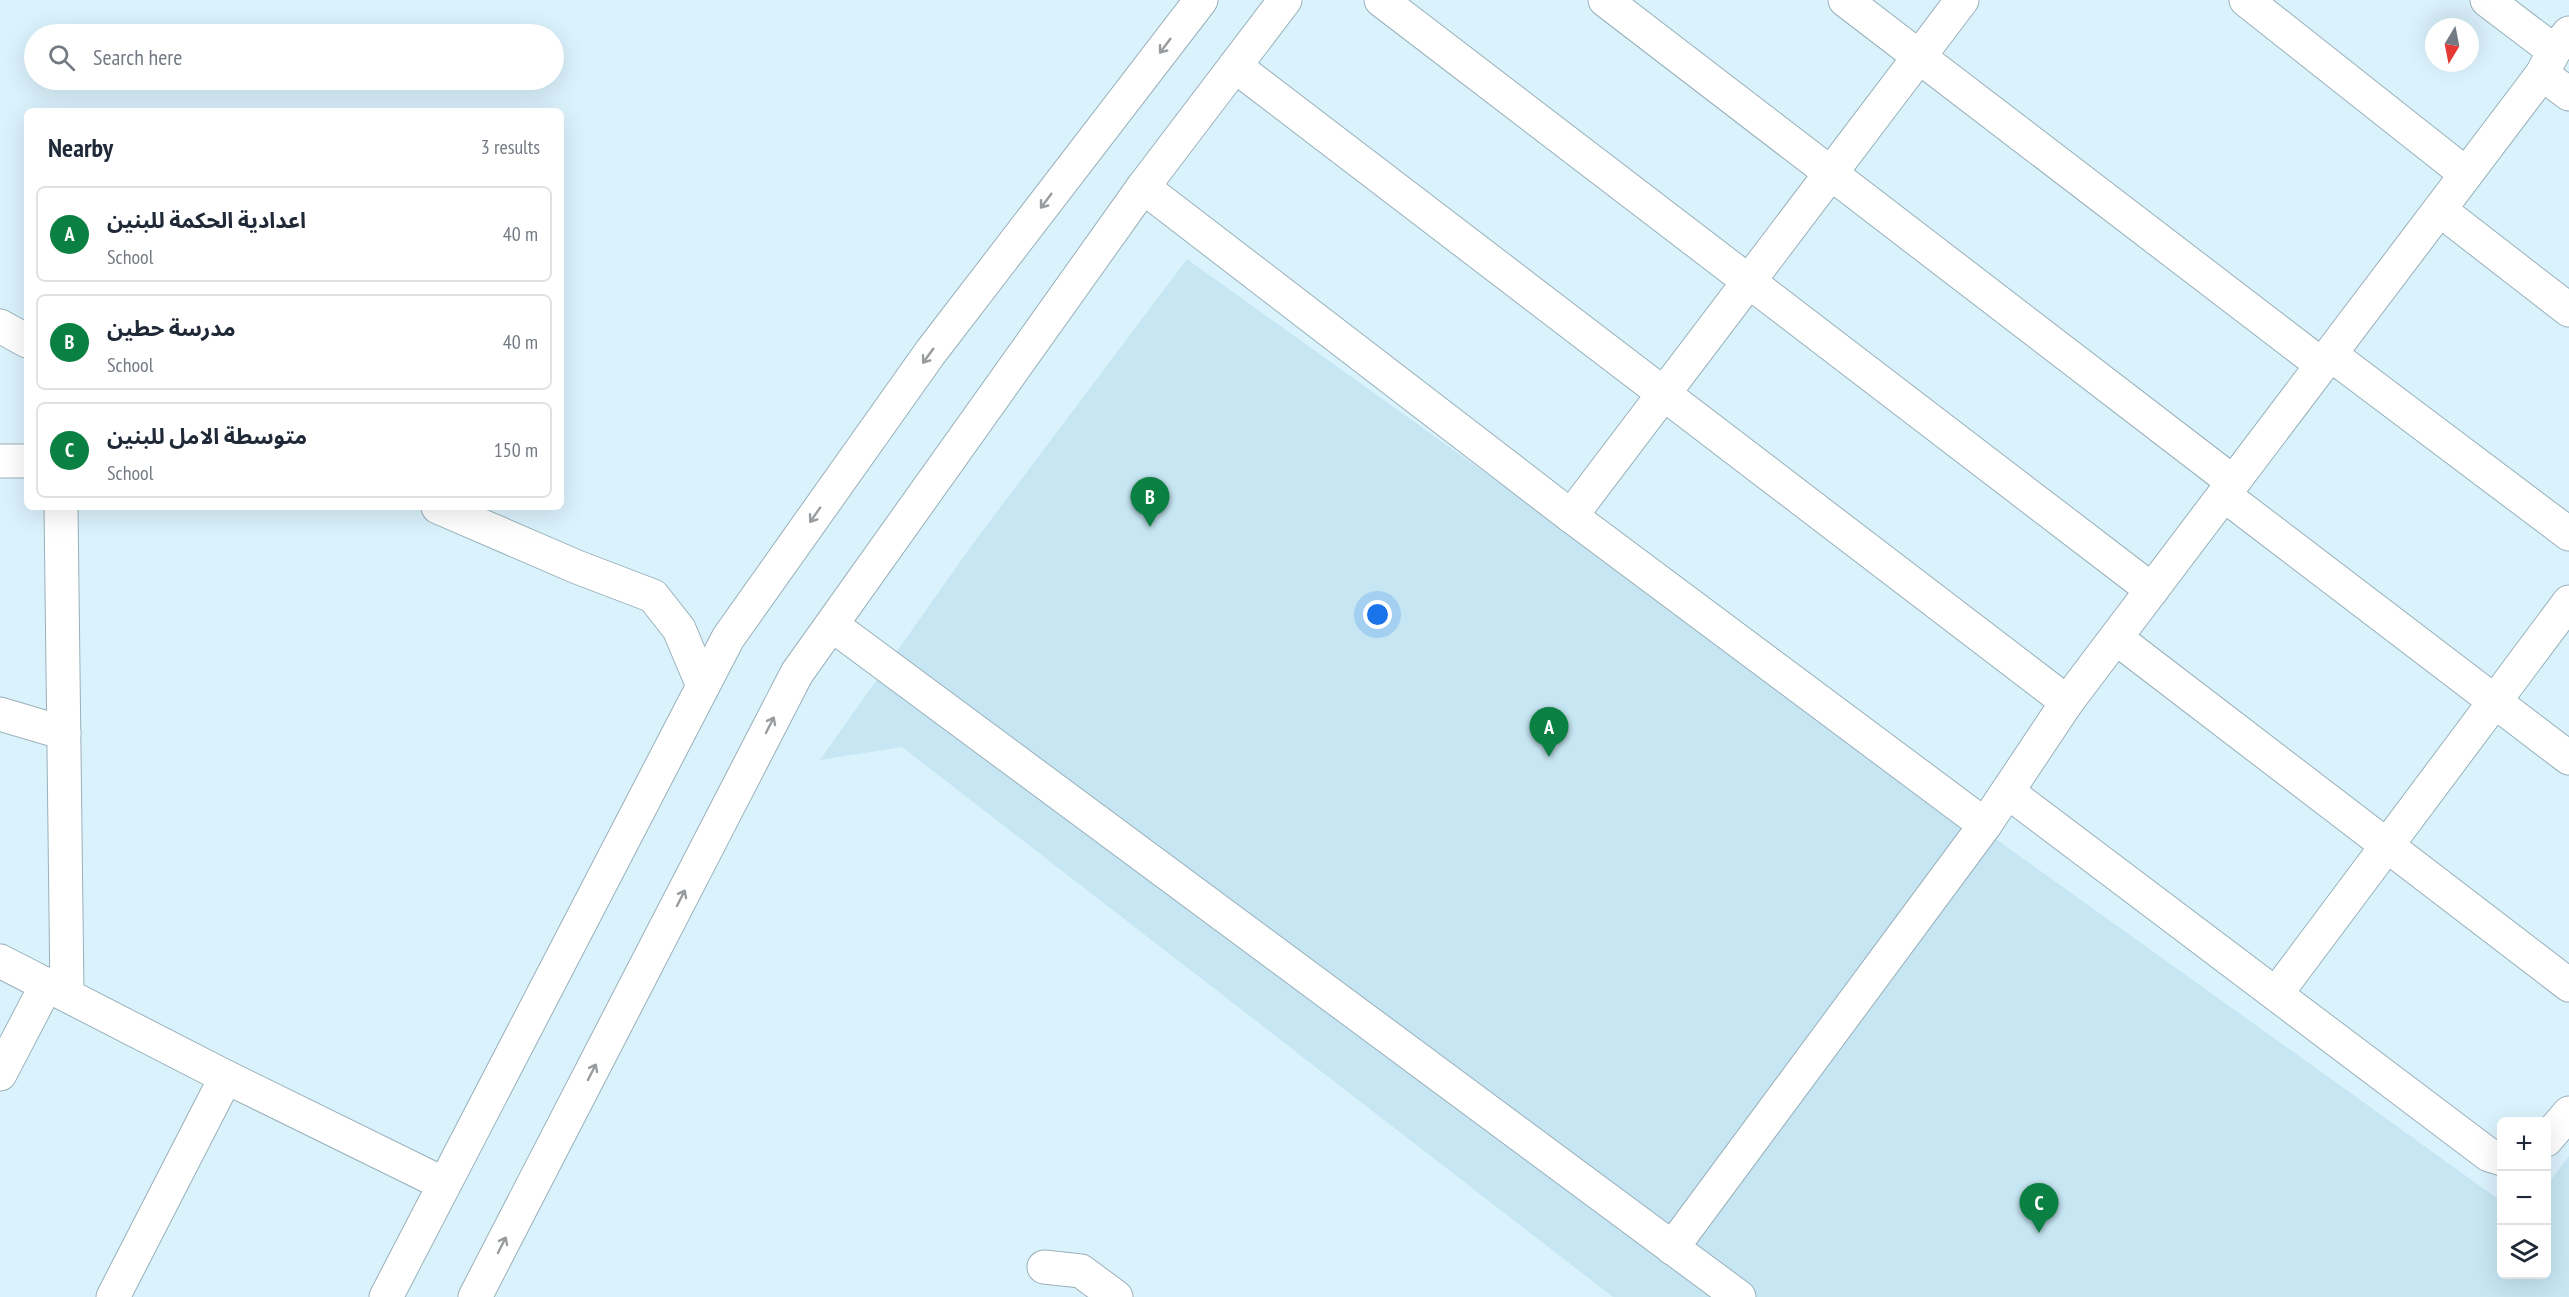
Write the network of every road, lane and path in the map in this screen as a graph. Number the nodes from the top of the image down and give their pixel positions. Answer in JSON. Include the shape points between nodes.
{"nodes":[{"id":1,"x":1201,"y":0,"type":"edge"},
{"id":2,"x":1285,"y":0,"type":"edge"},
{"id":3,"x":1381,"y":0,"type":"edge"},
{"id":4,"x":1605,"y":0,"type":"edge"},
{"id":5,"x":1845,"y":0,"type":"edge"},
{"id":6,"x":1962,"y":0,"type":"edge"},
{"id":7,"x":2246,"y":0,"type":"edge"},
{"id":8,"x":2487,"y":0,"type":"edge"},
{"id":9,"x":2555,"y":53,"type":"edge"},
{"id":10,"x":1919,"y":57,"type":"junction"},
{"id":11,"x":1235,"y":66,"type":"junction"},
{"id":12,"x":2569,"y":94,"type":"edge"},
{"id":13,"x":1831,"y":173,"type":"junction"},
{"id":14,"x":2466,"y":174,"type":"junction"},
{"id":15,"x":1143,"y":187,"type":"junction"},
{"id":16,"x":2440,"y":210,"type":"junction"},
{"id":17,"x":1749,"y":281,"type":"junction"},
{"id":18,"x":2569,"y":310,"type":"edge"},
{"id":19,"x":0,"y":326,"type":"edge"},
{"id":20,"x":24,"y":339,"type":"edge"},
{"id":21,"x":2326,"y":360,"type":"junction"},
{"id":22,"x":1663,"y":394,"type":"junction"},
{"id":23,"x":0,"y":461,"type":"edge"},
{"id":24,"x":24,"y":461,"type":"edge"},
{"id":25,"x":2229,"y":488,"type":"junction"},
{"id":26,"x":61,"y":510,"type":"edge"},
{"id":27,"x":445,"y":510,"type":"edge"},
{"id":28,"x":1571,"y":516,"type":"junction"},
{"id":29,"x":2569,"y":534,"type":"edge"},
{"id":30,"x":2152,"y":590,"type":"junction"},
{"id":31,"x":2569,"y":602,"type":"edge"},
{"id":32,"x":832,"y":625,"type":"junction"},
{"id":33,"x":2116,"y":638,"type":"junction"},
{"id":34,"x":703,"y":686,"type":"junction"},
{"id":35,"x":2495,"y":701,"type":"junction"},
{"id":36,"x":2067,"y":702,"type":"junction"},
{"id":37,"x":0,"y":714,"type":"edge"},
{"id":38,"x":64,"y":733,"type":"junction"},
{"id":39,"x":2569,"y":759,"type":"edge"},
{"id":40,"x":2008,"y":792,"type":"junction"},
{"id":41,"x":1985,"y":825,"type":"junction"},
{"id":42,"x":2387,"y":846,"type":"junction"},
{"id":43,"x":0,"y":961,"type":"edge"},
{"id":44,"x":2569,"y":985,"type":"edge"},
{"id":45,"x":57,"y":989,"type":"junction"},
{"id":46,"x":2276,"y":994,"type":"junction"},
{"id":47,"x":0,"y":1074,"type":"edge"},
{"id":48,"x":226,"y":1077,"type":"junction"},
{"id":49,"x":2569,"y":1113,"type":"edge"},
{"id":50,"x":2551,"y":1135,"type":"edge"},
{"id":51,"x":2497,"y":1157,"type":"edge"},
{"id":52,"x":444,"y":1184,"type":"junction"},
{"id":53,"x":1672,"y":1248,"type":"junction"},
{"id":54,"x":1044,"y":1267,"type":"dead end"},
{"id":55,"x":113,"y":1297,"type":"edge"},
{"id":56,"x":386,"y":1297,"type":"edge"},
{"id":57,"x":476,"y":1297,"type":"edge"},
{"id":58,"x":1116,"y":1297,"type":"edge"},
{"id":59,"x":1739,"y":1297,"type":"edge"}],
"edges":[{"from":1,"to":34,"type":"street","one_way":true,"via":[[930,353],[728,638]]},
{"from":2,"to":11,"type":"street"},
{"from":3,"to":17,"type":"street"},
{"from":4,"to":13,"type":"street"},
{"from":5,"to":10,"type":"street"},
{"from":6,"to":10,"type":"street"},
{"from":7,"to":14,"type":"street"},
{"from":8,"to":9,"type":"street"},
{"from":9,"to":12,"type":"street"},
{"from":9,"to":14,"type":"street"},
{"from":10,"to":13,"type":"street"},
{"from":10,"to":21,"type":"street"},
{"from":11,"to":15,"type":"street"},
{"from":11,"to":22,"type":"street"},
{"from":13,"to":17,"type":"street"},
{"from":13,"to":25,"type":"street"},
{"from":14,"to":16,"type":"street"},
{"from":15,"to":28,"type":"street"},
{"from":15,"to":32,"type":"street"},
{"from":16,"to":18,"type":"street"},
{"from":16,"to":21,"type":"street"},
{"from":17,"to":22,"type":"street"},
{"from":17,"to":30,"type":"street"},
{"from":19,"to":20,"type":"street"},
{"from":21,"to":25,"type":"street"},
{"from":21,"to":29,"type":"street"},
{"from":22,"to":28,"type":"street"},
{"from":22,"to":36,"type":"street"},
{"from":23,"to":24,"type":"street"},
{"from":25,"to":30,"type":"street"},
{"from":25,"to":35,"type":"street"},
{"from":26,"to":38,"type":"street"},
{"from":27,"to":34,"type":"street","via":[[653,596],[679,629]]},
{"from":28,"to":41,"type":"street"},
{"from":30,"to":33,"type":"street"},
{"from":31,"to":35,"type":"street"},
{"from":32,"to":53,"type":"street"},
{"from":57,"to":32,"type":"street","one_way":true,"via":[[797,673]]},
{"from":33,"to":36,"type":"street"},
{"from":33,"to":42,"type":"street"},
{"from":34,"to":52,"type":"street"},
{"from":35,"to":39,"type":"street"},
{"from":35,"to":42,"type":"street"},
{"from":36,"to":40,"type":"street"},
{"from":37,"to":38,"type":"street"},
{"from":38,"to":45,"type":"street"},
{"from":40,"to":41,"type":"street"},
{"from":40,"to":46,"type":"street"},
{"from":41,"to":53,"type":"street"},
{"from":42,"to":44,"type":"street"},
{"from":42,"to":46,"type":"street"},
{"from":43,"to":45,"type":"street"},
{"from":45,"to":47,"type":"street"},
{"from":45,"to":48,"type":"street"},
{"from":46,"to":51,"type":"street"},
{"from":48,"to":52,"type":"street"},
{"from":48,"to":55,"type":"street"},
{"from":49,"to":50,"type":"street"},
{"from":52,"to":56,"type":"street"},
{"from":53,"to":59,"type":"street"},
{"from":54,"to":58,"type":"street","via":[[1081,1271]]}]}
